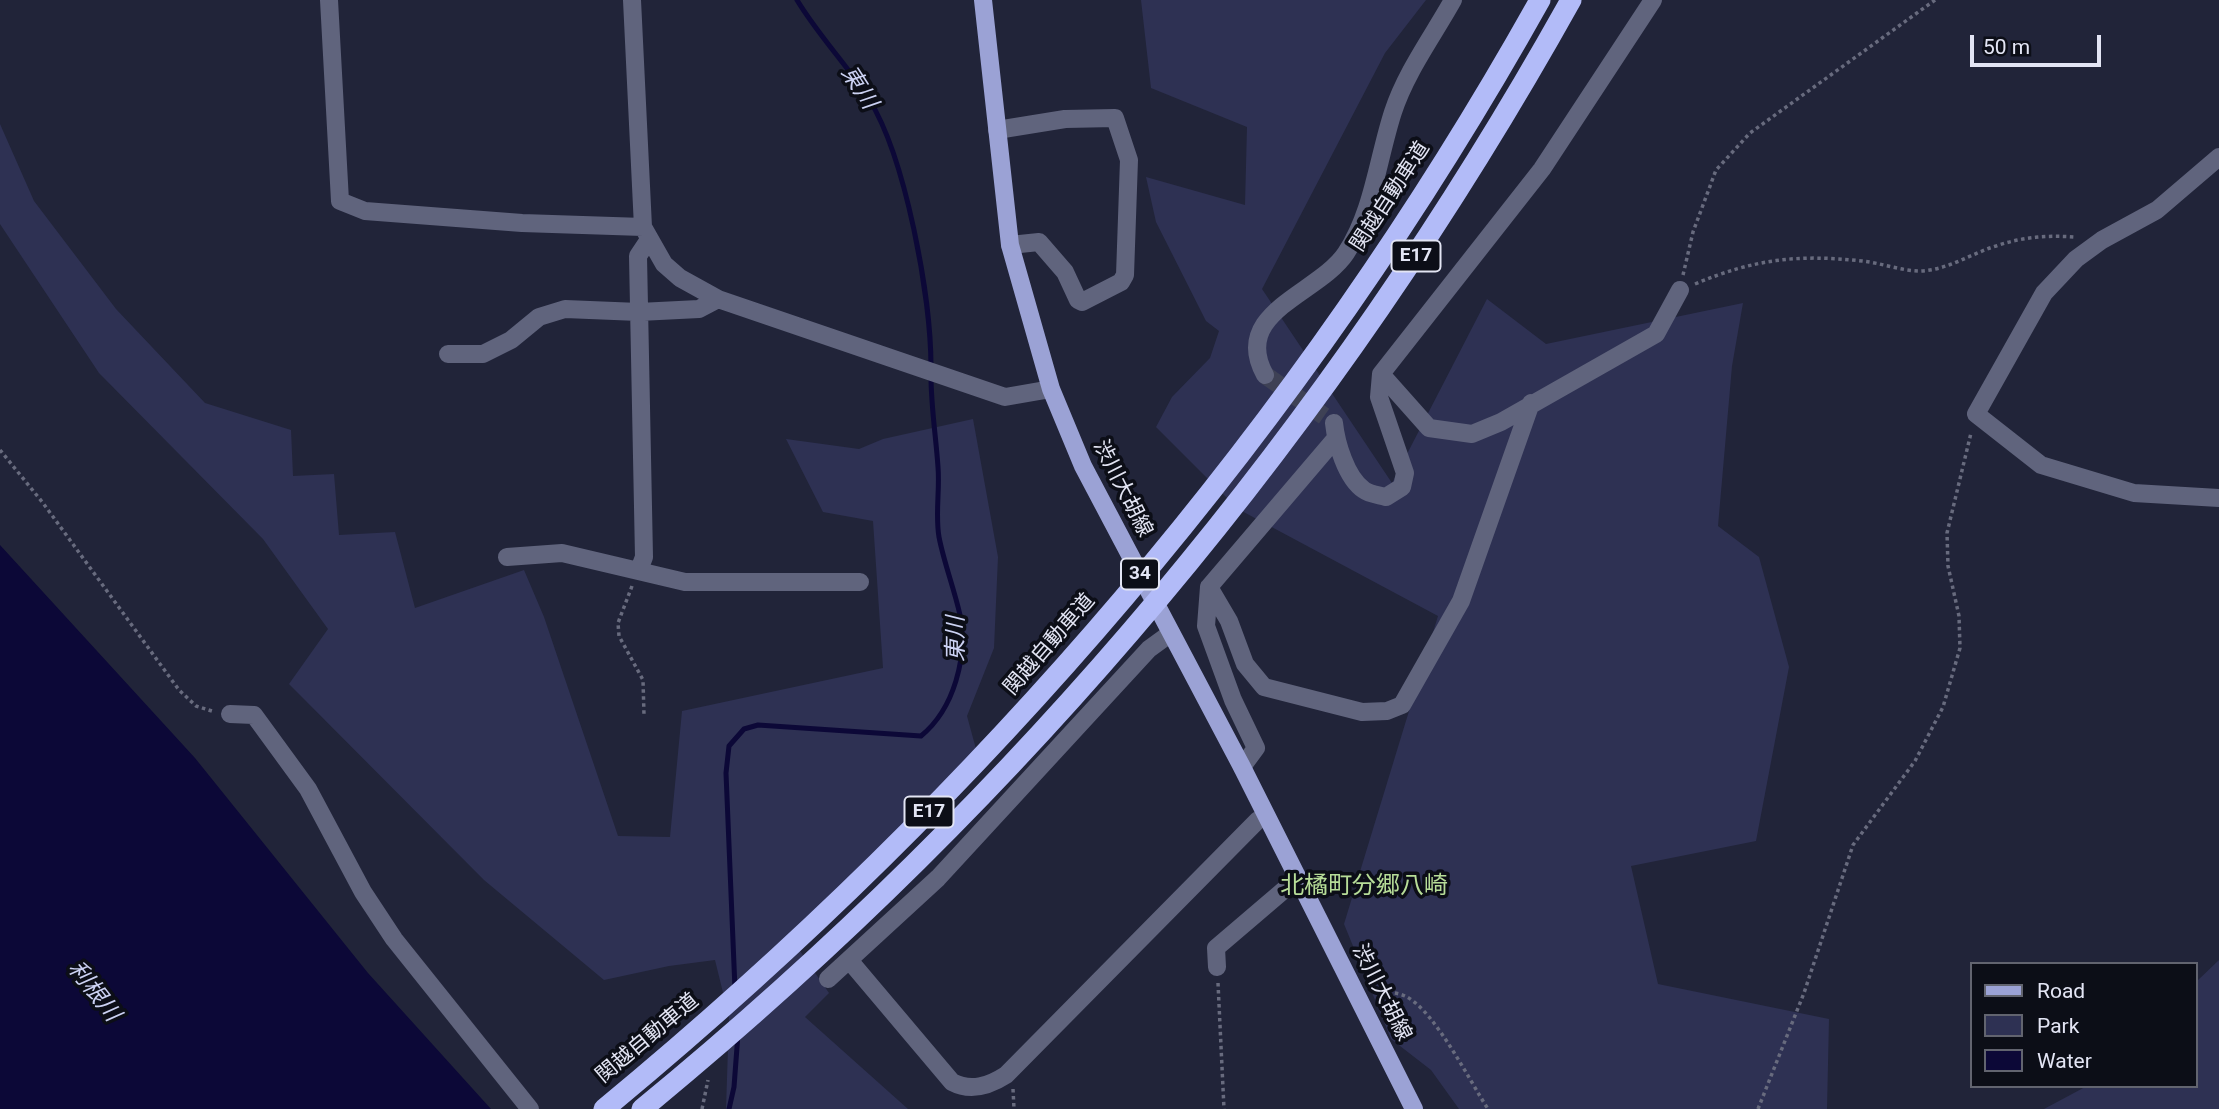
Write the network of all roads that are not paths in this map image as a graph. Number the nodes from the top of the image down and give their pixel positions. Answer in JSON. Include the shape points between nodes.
{"nodes":[{"id":1,"x":329,"y":0,"type":"edge"},
{"id":2,"x":632,"y":0,"type":"edge"},
{"id":3,"x":983,"y":0,"type":"edge"},
{"id":4,"x":1453,"y":0,"type":"edge"},
{"id":5,"x":1540,"y":0,"type":"edge"},
{"id":6,"x":1571,"y":0,"type":"edge"},
{"id":7,"x":1653,"y":0,"type":"edge"},
{"id":8,"x":997,"y":130,"type":"junction"},
{"id":9,"x":2219,"y":157,"type":"edge"},
{"id":10,"x":645,"y":234,"type":"junction"},
{"id":11,"x":1010,"y":244,"type":"junction"},
{"id":12,"x":1680,"y":290,"type":"road end"},
{"id":13,"x":718,"y":299,"type":"junction"},
{"id":14,"x":639,"y":312,"type":"junction"},
{"id":15,"x":448,"y":354,"type":"dead end"},
{"id":16,"x":1381,"y":374,"type":"junction"},
{"id":17,"x":1265,"y":375,"type":"tunnel mouth"},
{"id":18,"x":1051,"y":389,"type":"junction"},
{"id":19,"x":1531,"y":403,"type":"junction"},
{"id":20,"x":2219,"y":498,"type":"edge"},
{"id":21,"x":507,"y":557,"type":"dead end"},
{"id":22,"x":639,"y":570,"type":"junction"},
{"id":23,"x":860,"y":582,"type":"dead end"},
{"id":24,"x":1209,"y":587,"type":"junction"},
{"id":25,"x":1171,"y":633,"type":"junction"},
{"id":26,"x":230,"y":714,"type":"road end"},
{"id":27,"x":1242,"y":767,"type":"junction"},
{"id":28,"x":1258,"y":820,"type":"dead end"},
{"id":29,"x":1298,"y":878,"type":"junction"},
{"id":30,"x":849,"y":960,"type":"junction"},
{"id":31,"x":1217,"y":967,"type":"road end"},
{"id":32,"x":828,"y":979,"type":"dead end"},
{"id":33,"x":530,"y":1109,"type":"edge"},
{"id":34,"x":604,"y":1109,"type":"edge"},
{"id":35,"x":642,"y":1109,"type":"edge"},
{"id":36,"x":1414,"y":1109,"type":"edge"}],
"edges":[{"from":1,"to":10,"type":"street","via":[[340,201],[365,211]]},
{"from":2,"to":10,"type":"street"},
{"from":3,"to":8,"type":"main road","name":"渋川大胡線","number":"34"},
{"from":4,"to":17,"type":"street","via":[[1402,89],[1364,217],[1346,253],[1327,276],[1278,306],[1256,340],[1257,359]]},
{"from":5,"to":34,"type":"highway","name":"関越自動車道","number":"E17","via":[[1418,204],[1284,398],[1061,671],[955,786],[778,959]]},
{"from":6,"to":35,"type":"highway","number":"E17","via":[[1442,218],[1295,429],[1081,691],[978,803],[794,979]]},
{"from":7,"to":16,"type":"street","via":[[1542,169]]},
{"from":8,"to":11,"type":"main road","name":"渋川大胡線","number":"34"},
{"from":8,"to":11,"type":"street","via":[[1065,118],[1115,118],[1129,160],[1125,275],[1121,282],[1083,302],[1065,272],[1039,243]]},
{"from":9,"to":20,"type":"street","via":[[2157,210],[2076,259],[2044,293],[1976,414],[2042,465],[2134,493]]},
{"from":10,"to":13,"type":"street","via":[[664,264]]},
{"from":10,"to":14,"type":"street","via":[[638,256]]},
{"from":11,"to":18,"type":"main road","name":"渋川大胡線","number":"34"},
{"from":12,"to":19,"type":"street","via":[[1656,334]]},
{"from":13,"to":14,"type":"street","via":[[699,309]]},
{"from":13,"to":18,"type":"street","via":[[1005,397]]},
{"from":14,"to":15,"type":"street","via":[[565,309],[539,317],[511,340],[483,354]]},
{"from":14,"to":22,"type":"street","via":[[644,557]]},
{"from":16,"to":19,"type":"street","via":[[1429,428],[1472,434]]},
{"from":16,"to":24,"type":"street","via":[[1378,397],[1405,473],[1402,487],[1386,497],[1364,490],[1351,474],[1335,430]]},
{"from":18,"to":25,"type":"main road","name":"渋川大胡線","number":"34","via":[[1083,466]]},
{"from":19,"to":24,"type":"street","via":[[1461,601],[1402,705],[1362,712],[1264,687],[1245,664]]},
{"from":21,"to":22,"type":"street","via":[[562,553]]},
{"from":22,"to":23,"type":"street","via":[[685,582]]},
{"from":24,"to":27,"type":"street","via":[[1206,626],[1256,748]]},
{"from":25,"to":27,"type":"main road","name":"渋川大胡線","number":"34"},
{"from":25,"to":30,"type":"street","via":[[1149,649],[938,878]]},
{"from":26,"to":33,"type":"street","via":[[254,715],[308,789],[394,939]]},
{"from":27,"to":29,"type":"main road","name":"渋川大胡線","number":"34"},
{"from":28,"to":30,"type":"street","via":[[990,1086],[962,1087],[952,1082]]},
{"from":29,"to":31,"type":"street","via":[[1216,948]]},
{"from":29,"to":36,"type":"main road","name":"渋川大胡線","number":"34"},
{"from":30,"to":32,"type":"street"}]}
